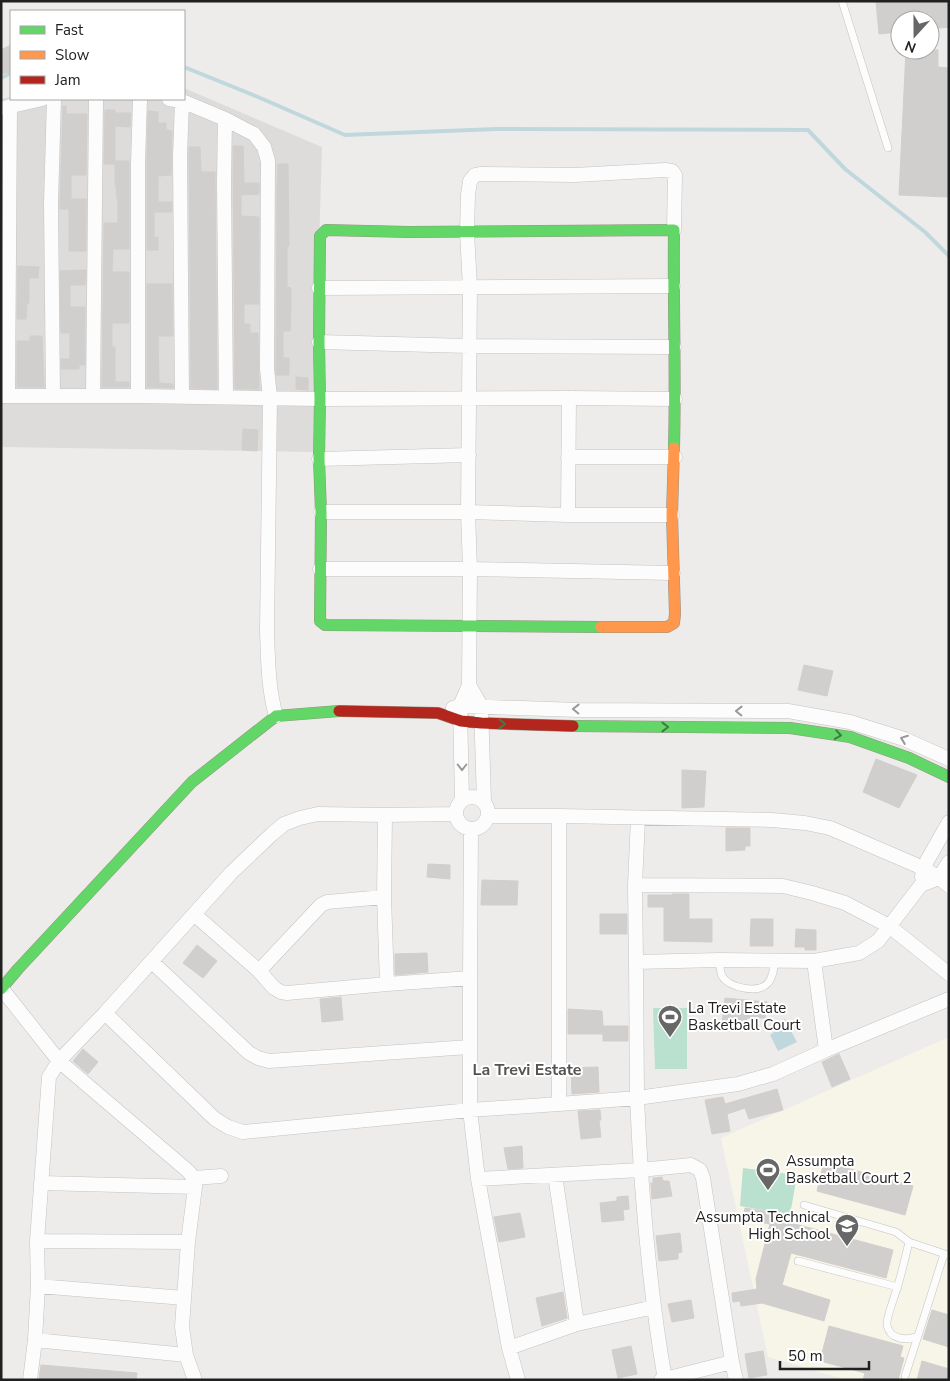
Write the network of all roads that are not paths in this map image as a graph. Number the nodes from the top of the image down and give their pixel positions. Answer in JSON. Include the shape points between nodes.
{"nodes":[{"id":1,"x":842,"y":1,"type":"edge"},
{"id":2,"x":38,"y":100,"type":"edge"},
{"id":3,"x":54,"y":100,"type":"edge"},
{"id":4,"x":96,"y":100,"type":"edge"},
{"id":5,"x":140,"y":100,"type":"edge"},
{"id":6,"x":175,"y":100,"type":"edge"},
{"id":7,"x":6,"y":107,"type":"edge"},
{"id":8,"x":225,"y":120,"type":"junction"},
{"id":9,"x":888,"y":148,"type":"dead end"},
{"id":10,"x":674,"y":230,"type":"junction"},
{"id":11,"x":467,"y":232,"type":"junction"},
{"id":12,"x":673,"y":286,"type":"junction"},
{"id":13,"x":470,"y":287,"type":"junction"},
{"id":14,"x":319,"y":288,"type":"junction"},
{"id":15,"x":319,"y":342,"type":"junction"},
{"id":16,"x":469,"y":346,"type":"junction"},
{"id":17,"x":674,"y":347,"type":"junction"},
{"id":18,"x":5,"y":396,"type":"edge"},
{"id":19,"x":53,"y":396,"type":"junction"},
{"id":20,"x":93,"y":396,"type":"junction"},
{"id":21,"x":138,"y":396,"type":"junction"},
{"id":22,"x":182,"y":397,"type":"junction"},
{"id":23,"x":226,"y":397,"type":"junction"},
{"id":24,"x":270,"y":398,"type":"junction"},
{"id":25,"x":469,"y":398,"type":"junction"},
{"id":26,"x":569,"y":398,"type":"junction"},
{"id":27,"x":320,"y":399,"type":"junction"},
{"id":28,"x":675,"y":399,"type":"junction"},
{"id":29,"x":468,"y":455,"type":"junction"},
{"id":30,"x":568,"y":457,"type":"junction"},
{"id":31,"x":675,"y":457,"type":"junction"},
{"id":32,"x":319,"y":459,"type":"junction"},
{"id":33,"x":321,"y":512,"type":"junction"},
{"id":34,"x":468,"y":512,"type":"junction"},
{"id":35,"x":568,"y":515,"type":"junction"},
{"id":36,"x":672,"y":515,"type":"junction"},
{"id":37,"x":320,"y":568,"type":"junction"},
{"id":38,"x":470,"y":569,"type":"junction"},
{"id":39,"x":673,"y":573,"type":"junction"},
{"id":40,"x":470,"y":627,"type":"junction"},
{"id":41,"x":469,"y":685,"type":"junction"},
{"id":42,"x":460,"y":706,"type":"junction"},
{"id":43,"x":480,"y":706,"type":"junction"},
{"id":44,"x":788,"y":712,"type":"junction"},
{"id":45,"x":438,"y":713,"type":"junction"},
{"id":46,"x":276,"y":716,"type":"junction"},
{"id":47,"x":461,"y":721,"type":"junction"},
{"id":48,"x":481,"y":723,"type":"junction"},
{"id":49,"x":790,"y":728,"type":"junction"},
{"id":50,"x":949,"y":759,"type":"edge"},
{"id":51,"x":949,"y":777,"type":"edge"},
{"id":52,"x":462,"y":800,"type":"junction"},
{"id":53,"x":484,"y":801,"type":"junction"},
{"id":54,"x":456,"y":814,"type":"junction"},
{"id":55,"x":385,"y":816,"type":"junction"},
{"id":56,"x":489,"y":816,"type":"junction"},
{"id":57,"x":559,"y":816,"type":"junction"},
{"id":58,"x":638,"y":818,"type":"junction"},
{"id":59,"x":949,"y":822,"type":"edge"},
{"id":60,"x":472,"y":830,"type":"junction"},
{"id":61,"x":949,"y":862,"type":"edge"},
{"id":62,"x":923,"y":868,"type":"junction"},
{"id":63,"x":944,"y":882,"type":"edge"},
{"id":64,"x":635,"y":885,"type":"junction"},
{"id":65,"x":921,"y":885,"type":"junction"},
{"id":66,"x":384,"y":897,"type":"junction"},
{"id":67,"x":195,"y":914,"type":"junction"},
{"id":68,"x":890,"y":926,"type":"junction"},
{"id":69,"x":719,"y":960,"type":"junction"},
{"id":70,"x":775,"y":960,"type":"junction"},
{"id":71,"x":814,"y":961,"type":"junction"},
{"id":72,"x":152,"y":962,"type":"junction"},
{"id":73,"x":636,"y":962,"type":"junction"},
{"id":74,"x":259,"y":971,"type":"junction"},
{"id":75,"x":949,"y":974,"type":"edge"},
{"id":76,"x":470,"y":978,"type":"junction"},
{"id":77,"x":387,"y":984,"type":"junction"},
{"id":78,"x":1,"y":989,"type":"edge"},
{"id":79,"x":949,"y":999,"type":"edge"},
{"id":80,"x":105,"y":1013,"type":"junction"},
{"id":81,"x":469,"y":1047,"type":"junction"},
{"id":82,"x":826,"y":1050,"type":"junction"},
{"id":83,"x":59,"y":1061,"type":"junction"},
{"id":84,"x":637,"y":1098,"type":"junction"},
{"id":85,"x":558,"y":1104,"type":"junction"},
{"id":86,"x":470,"y":1110,"type":"junction"},
{"id":87,"x":640,"y":1170,"type":"junction"},
{"id":88,"x":555,"y":1175,"type":"junction"},
{"id":89,"x":221,"y":1176,"type":"dead end"},
{"id":90,"x":478,"y":1179,"type":"junction"},
{"id":91,"x":41,"y":1183,"type":"junction"},
{"id":92,"x":194,"y":1183,"type":"junction"},
{"id":93,"x":804,"y":1205,"type":"dead end"},
{"id":94,"x":36,"y":1241,"type":"junction"},
{"id":95,"x":188,"y":1242,"type":"junction"},
{"id":96,"x":909,"y":1242,"type":"junction"},
{"id":97,"x":946,"y":1255,"type":"edge"},
{"id":98,"x":798,"y":1261,"type":"dead end"},
{"id":99,"x":38,"y":1286,"type":"junction"},
{"id":100,"x":898,"y":1287,"type":"junction"},
{"id":101,"x":184,"y":1298,"type":"junction"},
{"id":102,"x":654,"y":1307,"type":"junction"},
{"id":103,"x":578,"y":1324,"type":"junction"},
{"id":104,"x":918,"y":1336,"type":"junction"},
{"id":105,"x":35,"y":1340,"type":"junction"},
{"id":106,"x":509,"y":1348,"type":"junction"},
{"id":107,"x":186,"y":1355,"type":"junction"},
{"id":108,"x":732,"y":1362,"type":"junction"},
{"id":109,"x":905,"y":1376,"type":"dead end"},
{"id":110,"x":663,"y":1379,"type":"edge"},
{"id":111,"x":30,"y":1380,"type":"edge"},
{"id":112,"x":195,"y":1380,"type":"edge"},
{"id":113,"x":518,"y":1380,"type":"edge"},
{"id":114,"x":736,"y":1380,"type":"edge"}],
"edges":[{"from":1,"to":9,"type":"lane"},
{"from":2,"to":7,"type":"street"},
{"from":3,"to":19,"type":"street","via":[[51,203]]},
{"from":4,"to":20,"type":"street"},
{"from":5,"to":21,"type":"street"},
{"from":6,"to":8,"type":"street"},
{"from":6,"to":22,"type":"street","via":[[180,157]]},
{"from":7,"to":18,"type":"street"},
{"from":8,"to":23,"type":"street"},
{"from":8,"to":24,"type":"street","via":[[254,134],[264,146],[268,161],[267,360]]},
{"from":10,"to":11,"type":"street"},
{"from":10,"to":11,"type":"street","via":[[675,176],[672,171],[665,170],[575,175],[475,175],[469,188]]},
{"from":10,"to":12,"type":"street"},
{"from":11,"to":13,"type":"street"},
{"from":11,"to":14,"type":"street","via":[[326,230],[320,236]]},
{"from":12,"to":13,"type":"street"},
{"from":12,"to":17,"type":"street"},
{"from":13,"to":14,"type":"street"},
{"from":13,"to":16,"type":"street"},
{"from":14,"to":15,"type":"street"},
{"from":15,"to":16,"type":"street"},
{"from":15,"to":27,"type":"street"},
{"from":16,"to":17,"type":"street"},
{"from":16,"to":25,"type":"street"},
{"from":17,"to":28,"type":"street"},
{"from":18,"to":19,"type":"street"},
{"from":19,"to":20,"type":"street"},
{"from":20,"to":21,"type":"street"},
{"from":21,"to":22,"type":"street"},
{"from":22,"to":23,"type":"street"},
{"from":23,"to":24,"type":"street"},
{"from":24,"to":27,"type":"street"},
{"from":24,"to":46,"type":"street","via":[[267,638],[271,698]]},
{"from":25,"to":26,"type":"street"},
{"from":25,"to":27,"type":"street"},
{"from":25,"to":29,"type":"street"},
{"from":26,"to":28,"type":"street"},
{"from":26,"to":30,"type":"street"},
{"from":27,"to":32,"type":"street"},
{"from":28,"to":31,"type":"street"},
{"from":29,"to":32,"type":"street"},
{"from":29,"to":34,"type":"street"},
{"from":30,"to":31,"type":"street"},
{"from":30,"to":35,"type":"street"},
{"from":31,"to":36,"type":"street"},
{"from":32,"to":33,"type":"street"},
{"from":33,"to":34,"type":"street"},
{"from":33,"to":37,"type":"street"},
{"from":34,"to":35,"type":"street"},
{"from":34,"to":38,"type":"street"},
{"from":35,"to":36,"type":"street"},
{"from":36,"to":39,"type":"street"},
{"from":37,"to":38,"type":"street"},
{"from":37,"to":40,"type":"street","via":[[320,620],[325,625]]},
{"from":38,"to":39,"type":"street"},
{"from":38,"to":40,"type":"street"},
{"from":39,"to":40,"type":"street","via":[[675,614],[674,623],[667,627]]},
{"from":40,"to":41,"type":"street"},
{"from":41,"to":42,"type":"street"},
{"from":41,"to":43,"type":"street"},
{"from":42,"to":43,"type":"street"},
{"from":42,"to":45,"type":"street"},
{"from":42,"to":47,"type":"street"},
{"from":44,"to":43,"type":"street","one_way":true},
{"from":43,"to":48,"type":"street"},
{"from":44,"to":49,"type":"street"},
{"from":50,"to":44,"type":"street","one_way":true,"via":[[904,739],[850,722]]},
{"from":45,"to":46,"type":"street","via":[[348,710]]},
{"from":45,"to":47,"type":"street"},
{"from":46,"to":78,"type":"street","via":[[192,782]]},
{"from":47,"to":48,"type":"street"},
{"from":47,"to":52,"type":"street","one_way":true},
{"from":48,"to":49,"type":"street","one_way":true},
{"from":48,"to":53,"type":"street"},
{"from":49,"to":51,"type":"street","one_way":true,"via":[[850,736],[910,758]]},
{"from":52,"to":53,"type":"street","via":[[469,796]]},
{"from":52,"to":54,"type":"street"},
{"from":53,"to":56,"type":"street"},
{"from":54,"to":55,"type":"street"},
{"from":54,"to":60,"type":"street","via":[[458,822]]},
{"from":55,"to":66,"type":"street"},
{"from":55,"to":67,"type":"street","via":[[318,814],[284,824],[231,873]]},
{"from":56,"to":57,"type":"street"},
{"from":56,"to":60,"type":"street","via":[[486,823]]},
{"from":57,"to":58,"type":"street"},
{"from":57,"to":85,"type":"street"},
{"from":58,"to":62,"type":"street","via":[[772,820],[830,828]]},
{"from":58,"to":64,"type":"street"},
{"from":59,"to":62,"type":"street"},
{"from":60,"to":76,"type":"street"},
{"from":61,"to":63,"type":"street"},
{"from":62,"to":63,"type":"street"},
{"from":62,"to":65,"type":"street"},
{"from":63,"to":65,"type":"street"},
{"from":64,"to":68,"type":"street","via":[[783,886],[845,903]]},
{"from":64,"to":73,"type":"street"},
{"from":65,"to":68,"type":"street"},
{"from":66,"to":74,"type":"street","via":[[321,905]]},
{"from":66,"to":77,"type":"street"},
{"from":67,"to":72,"type":"street"},
{"from":67,"to":74,"type":"street"},
{"from":68,"to":71,"type":"street","via":[[878,941],[859,953]]},
{"from":68,"to":75,"type":"street"},
{"from":69,"to":70,"type":"street"},
{"from":69,"to":70,"type":"lane","via":[[721,974],[728,983],[743,988],[765,986],[770,982]]},
{"from":69,"to":73,"type":"street"},
{"from":70,"to":71,"type":"street"},
{"from":71,"to":82,"type":"street"},
{"from":72,"to":80,"type":"street"},
{"from":72,"to":81,"type":"street","via":[[249,1053],[264,1060]]},
{"from":73,"to":84,"type":"street"},
{"from":74,"to":77,"type":"street","via":[[274,988],[287,993]]},
{"from":76,"to":77,"type":"street"},
{"from":76,"to":81,"type":"street"},
{"from":78,"to":83,"type":"street"},
{"from":79,"to":82,"type":"street"},
{"from":80,"to":83,"type":"street"},
{"from":80,"to":86,"type":"street","via":[[215,1119],[243,1132]]},
{"from":81,"to":86,"type":"street"},
{"from":82,"to":84,"type":"street","via":[[773,1074],[738,1084]]},
{"from":83,"to":91,"type":"street","via":[[48,1083]]},
{"from":83,"to":92,"type":"street","via":[[188,1171]]},
{"from":84,"to":85,"type":"street"},
{"from":84,"to":87,"type":"street"},
{"from":85,"to":86,"type":"street"},
{"from":86,"to":90,"type":"street"},
{"from":87,"to":88,"type":"street"},
{"from":87,"to":102,"type":"street"},
{"from":87,"to":108,"type":"street","via":[[691,1165],[700,1170]]},
{"from":88,"to":90,"type":"street"},
{"from":88,"to":103,"type":"street"},
{"from":89,"to":92,"type":"street"},
{"from":90,"to":106,"type":"street"},
{"from":91,"to":92,"type":"street"},
{"from":91,"to":94,"type":"street"},
{"from":92,"to":95,"type":"street"},
{"from":93,"to":96,"type":"lane","via":[[896,1232]]},
{"from":94,"to":95,"type":"street"},
{"from":94,"to":99,"type":"street"},
{"from":95,"to":101,"type":"street"},
{"from":96,"to":97,"type":"lane"},
{"from":96,"to":100,"type":"lane"},
{"from":97,"to":104,"type":"lane"},
{"from":98,"to":100,"type":"lane"},
{"from":99,"to":101,"type":"street"},
{"from":99,"to":105,"type":"street"},
{"from":100,"to":104,"type":"lane","via":[[887,1323],[890,1331],[900,1339]]},
{"from":101,"to":107,"type":"street","via":[[182,1327]]},
{"from":102,"to":103,"type":"street"},
{"from":102,"to":110,"type":"street"},
{"from":103,"to":106,"type":"street"},
{"from":104,"to":109,"type":"lane"},
{"from":105,"to":107,"type":"street"},
{"from":105,"to":111,"type":"street"},
{"from":106,"to":113,"type":"street"},
{"from":107,"to":112,"type":"street"},
{"from":108,"to":110,"type":"street"},
{"from":108,"to":114,"type":"street"}]}
